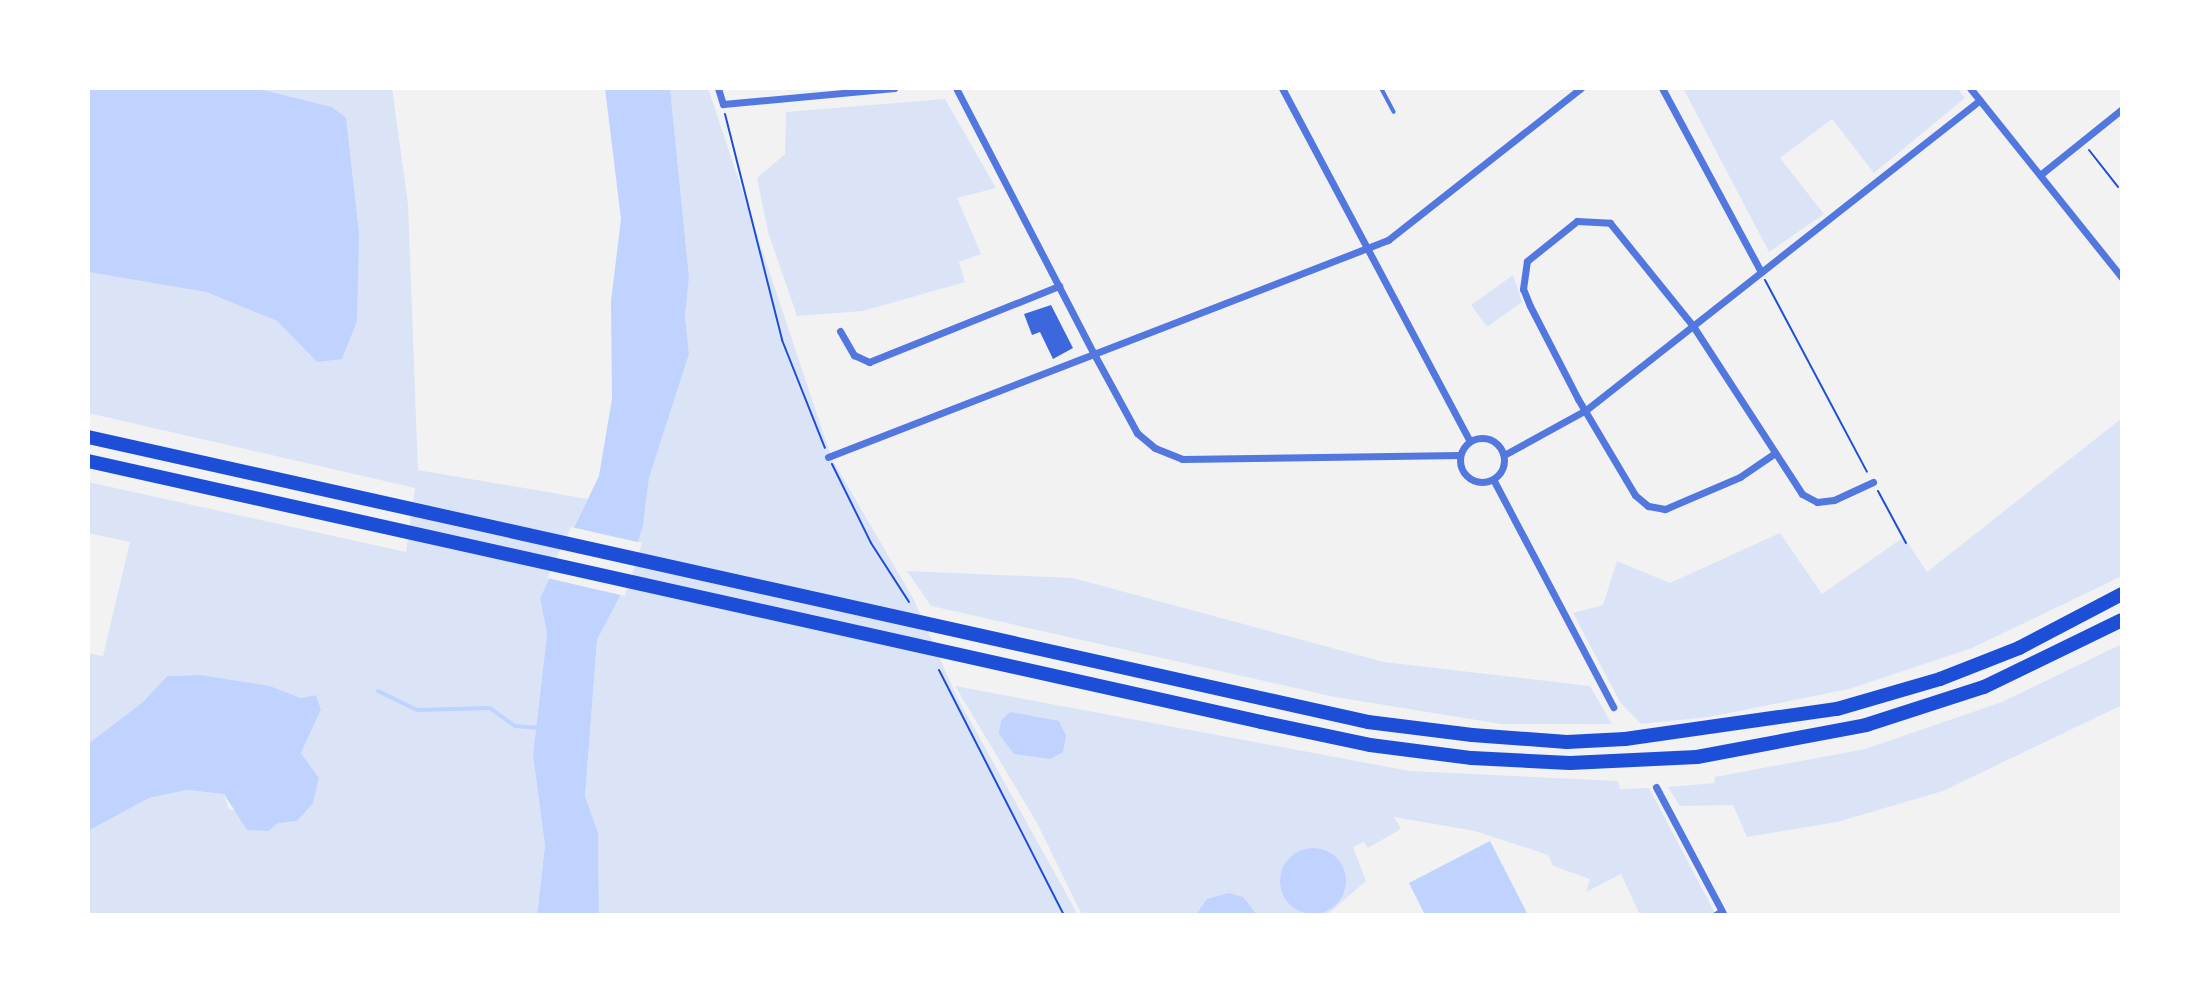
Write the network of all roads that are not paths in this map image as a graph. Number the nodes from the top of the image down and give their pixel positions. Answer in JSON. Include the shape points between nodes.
{"nodes":[{"id":1,"x":718,"y":88,"type":"edge"},
{"id":2,"x":894,"y":88,"type":"edge"},
{"id":3,"x":956,"y":88,"type":"edge"},
{"id":4,"x":1282,"y":88,"type":"edge"},
{"id":5,"x":1381,"y":88,"type":"edge"},
{"id":6,"x":1581,"y":88,"type":"edge"},
{"id":7,"x":1662,"y":88,"type":"edge"},
{"id":8,"x":1970,"y":88,"type":"edge"},
{"id":9,"x":1980,"y":100,"type":"junction"},
{"id":10,"x":2122,"y":109,"type":"edge"},
{"id":11,"x":1394,"y":112,"type":"dead end"},
{"id":12,"x":2040,"y":175,"type":"junction"},
{"id":13,"x":1370,"y":249,"type":"junction"},
{"id":14,"x":1761,"y":272,"type":"junction"},
{"id":15,"x":2122,"y":278,"type":"edge"},
{"id":16,"x":1059,"y":286,"type":"junction"},
{"id":17,"x":1693,"y":326,"type":"junction"},
{"id":18,"x":840,"y":331,"type":"dead end"},
{"id":19,"x":1094,"y":354,"type":"junction"},
{"id":20,"x":1586,"y":410,"type":"junction"},
{"id":21,"x":88,"y":437,"type":"edge"},
{"id":22,"x":1470,"y":441,"type":"junction"},
{"id":23,"x":1775,"y":453,"type":"junction"},
{"id":24,"x":1460,"y":455,"type":"junction"},
{"id":25,"x":1504,"y":455,"type":"junction"},
{"id":26,"x":828,"y":457,"type":"road end"},
{"id":27,"x":88,"y":461,"type":"edge"},
{"id":28,"x":1493,"y":479,"type":"junction"},
{"id":29,"x":1873,"y":482,"type":"road end"},
{"id":30,"x":2122,"y":594,"type":"edge"},
{"id":31,"x":2122,"y":620,"type":"edge"},
{"id":32,"x":1613,"y":707,"type":"dead end"},
{"id":33,"x":1656,"y":787,"type":"dead end"},
{"id":34,"x":1720,"y":913,"type":"edge"}],
"edges":[{"from":1,"to":2,"type":"street","via":[[723,104]]},
{"from":3,"to":16,"type":"street"},
{"from":4,"to":13,"type":"street"},
{"from":5,"to":11,"type":"lane"},
{"from":6,"to":13,"type":"street"},
{"from":7,"to":14,"type":"street"},
{"from":8,"to":9,"type":"street"},
{"from":9,"to":12,"type":"street"},
{"from":9,"to":14,"type":"street"},
{"from":10,"to":12,"type":"street"},
{"from":12,"to":15,"type":"street"},
{"from":13,"to":19,"type":"street"},
{"from":13,"to":22,"type":"street"},
{"from":14,"to":17,"type":"street"},
{"from":16,"to":18,"type":"street","via":[[869,362],[854,355]]},
{"from":16,"to":19,"type":"street"},
{"from":17,"to":20,"type":"street"},
{"from":17,"to":20,"type":"street","via":[[1610,223],[1577,221],[1527,261],[1523,289]]},
{"from":17,"to":23,"type":"street"},
{"from":19,"to":24,"type":"street","via":[[1137,433],[1182,459]]},
{"from":19,"to":26,"type":"street"},
{"from":20,"to":23,"type":"street","via":[[1635,495],[1665,509],[1740,477]]},
{"from":20,"to":25,"type":"street"},
{"from":21,"to":30,"type":"highway","via":[[1368,722],[1567,742],[1694,733],[1837,709],[1940,679],[2019,648]]},
{"from":22,"to":24,"type":"street"},
{"from":22,"to":25,"type":"street","via":[[1491,439]]},
{"from":23,"to":29,"type":"street","via":[[1802,494],[1817,502]]},
{"from":24,"to":28,"type":"street","via":[[1469,478]]},
{"from":25,"to":28,"type":"street"},
{"from":27,"to":31,"type":"highway","via":[[1370,745],[1570,763],[1697,757],[1866,725],[1984,687]]},
{"from":28,"to":32,"type":"street"},
{"from":33,"to":34,"type":"street"}]}
